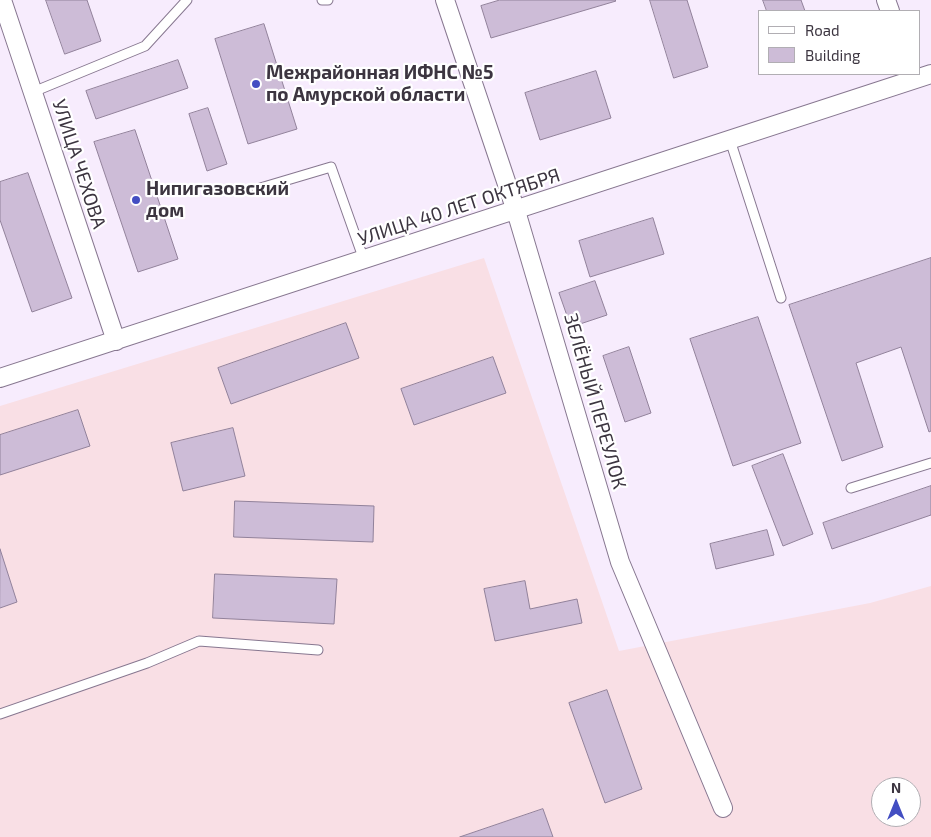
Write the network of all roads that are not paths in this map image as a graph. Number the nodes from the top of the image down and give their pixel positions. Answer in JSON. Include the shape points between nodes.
{"nodes":[{"id":1,"x":2,"y":0,"type":"edge"},
{"id":2,"x":188,"y":0,"type":"edge"},
{"id":3,"x":322,"y":0,"type":"edge"},
{"id":4,"x":328,"y":0,"type":"edge"},
{"id":5,"x":445,"y":0,"type":"edge"},
{"id":6,"x":931,"y":74,"type":"edge"},
{"id":7,"x":911,"y":77,"type":"edge"},
{"id":8,"x":33,"y":92,"type":"junction"},
{"id":9,"x":730,"y":140,"type":"junction"},
{"id":10,"x":257,"y":189,"type":"dead end"},
{"id":11,"x":516,"y":210,"type":"junction"},
{"id":12,"x":364,"y":260,"type":"junction"},
{"id":13,"x":781,"y":298,"type":"dead end"},
{"id":14,"x":116,"y":341,"type":"junction"},
{"id":15,"x":0,"y":378,"type":"edge"},
{"id":16,"x":931,"y":463,"type":"edge"},
{"id":17,"x":851,"y":488,"type":"dead end"},
{"id":18,"x":318,"y":650,"type":"dead end"},
{"id":19,"x":0,"y":714,"type":"edge"},
{"id":20,"x":723,"y":808,"type":"dead end"}],
"edges":[{"from":1,"to":8,"type":"street","name":"УЛИЦА ЧЕХОВА"},
{"from":2,"to":8,"type":"lane","via":[[145,46]]},
{"from":3,"to":4,"type":"lane"},
{"from":5,"to":11,"type":"street","name":"ЗЕЛЁНЫЙ ПЕРЕУЛОК"},
{"from":6,"to":7,"type":"street","name":"УЛИЦА 40 ЛЕТ ОКТЯБРЯ"},
{"from":7,"to":9,"type":"street","name":"УЛИЦА 40 ЛЕТ ОКТЯБРЯ"},
{"from":8,"to":14,"type":"street","name":"УЛИЦА ЧЕХОВА"},
{"from":9,"to":11,"type":"street","name":"УЛИЦА 40 ЛЕТ ОКТЯБРЯ"},
{"from":9,"to":13,"type":"lane"},
{"from":10,"to":12,"type":"lane","via":[[331,167]]},
{"from":11,"to":12,"type":"street","name":"УЛИЦА 40 ЛЕТ ОКТЯБРЯ"},
{"from":11,"to":20,"type":"street","name":"ЗЕЛЁНЫЙ ПЕРЕУЛОК","via":[[620,562]]},
{"from":12,"to":14,"type":"street","name":"УЛИЦА 40 ЛЕТ ОКТЯБРЯ"},
{"from":14,"to":15,"type":"street","name":"УЛИЦА 40 ЛЕТ ОКТЯБРЯ"},
{"from":16,"to":17,"type":"lane"},
{"from":18,"to":19,"type":"lane","via":[[199,641],[147,663]]}]}
